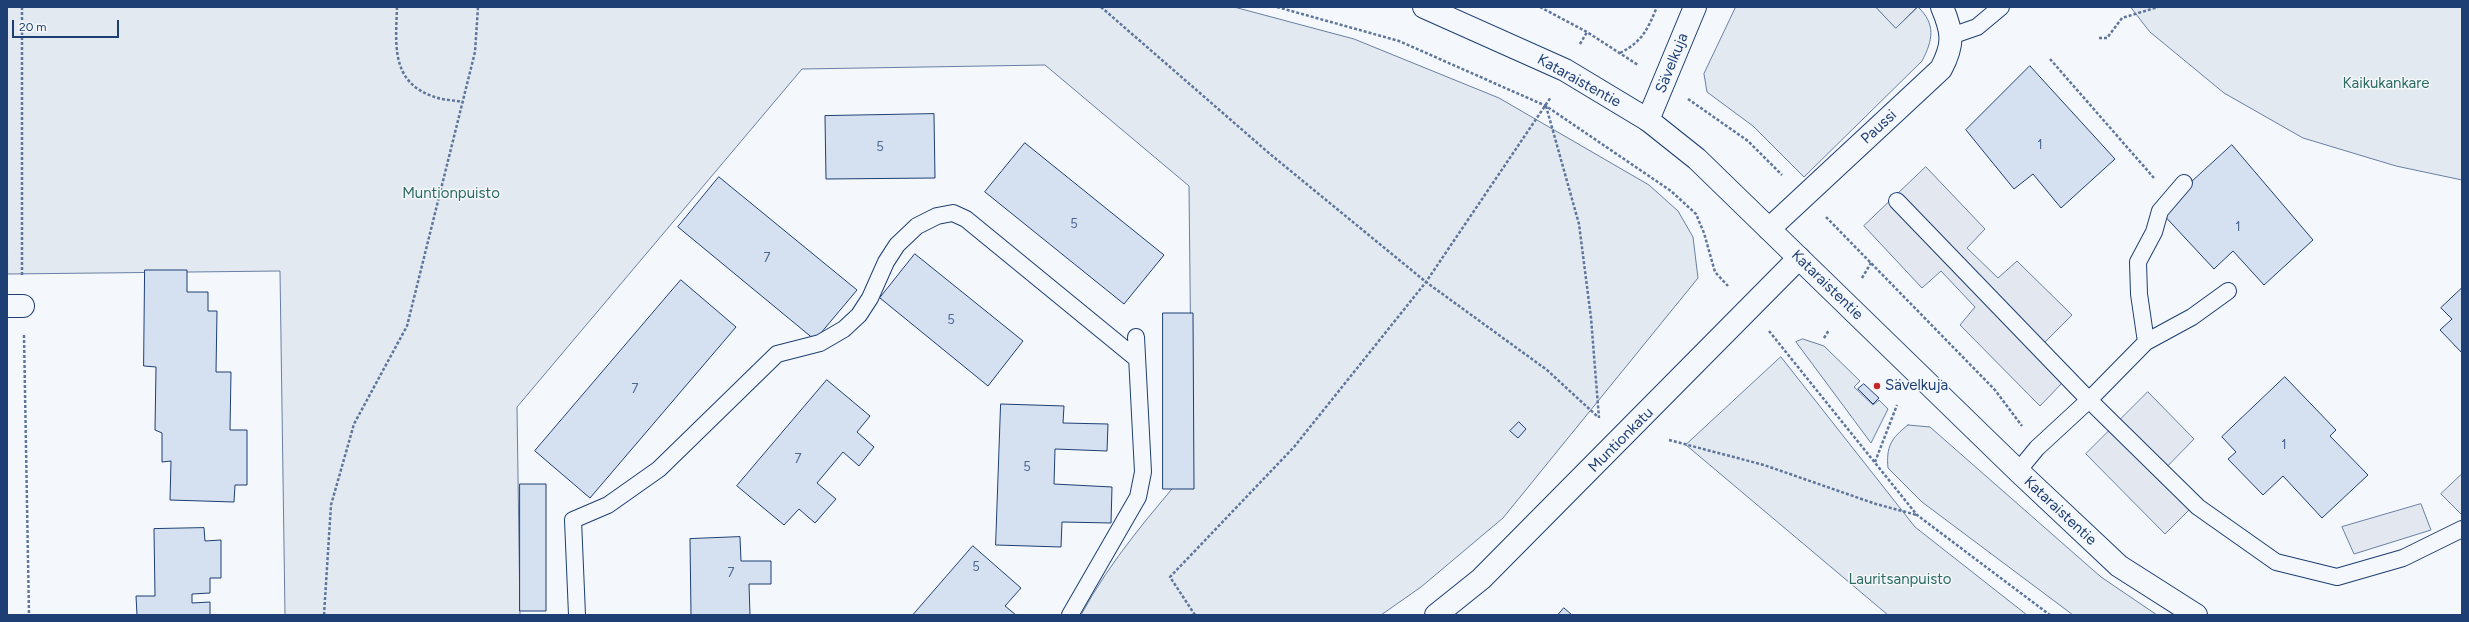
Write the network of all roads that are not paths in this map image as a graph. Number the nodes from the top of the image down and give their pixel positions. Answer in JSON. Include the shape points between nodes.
{"nodes":[{"id":1,"x":1424,"y":7,"type":"edge"},
{"id":2,"x":1695,"y":7,"type":"edge"},
{"id":3,"x":1942,"y":7,"type":"edge"},
{"id":4,"x":2001,"y":7,"type":"edge"},
{"id":5,"x":1951,"y":36,"type":"junction"},
{"id":6,"x":1648,"y":120,"type":"junction"},
{"id":7,"x":2184,"y":183,"type":"dead end"},
{"id":8,"x":1897,"y":201,"type":"dead end"},
{"id":9,"x":1769,"y":229,"type":"junction"},
{"id":10,"x":1800,"y":258,"type":"junction"},
{"id":11,"x":2228,"y":291,"type":"dead end"},
{"id":12,"x":1136,"y":337,"type":"dead end"},
{"id":13,"x":2146,"y":342,"type":"junction"},
{"id":14,"x":1137,"y":360,"type":"junction"},
{"id":15,"x":2089,"y":400,"type":"junction"},
{"id":16,"x":2018,"y":472,"type":"junction"},
{"id":17,"x":2462,"y":529,"type":"edge"},
{"id":18,"x":577,"y":615,"type":"edge"},
{"id":19,"x":1070,"y":615,"type":"edge"},
{"id":20,"x":1436,"y":615,"type":"edge"},
{"id":21,"x":2196,"y":615,"type":"edge"}],
"edges":[{"from":1,"to":6,"type":"street","name":"Kataraistentie","via":[[1565,70]]},
{"from":2,"to":6,"type":"street","name":"Sävelkuja"},
{"from":3,"to":5,"type":"street","name":"Paussi"},
{"from":4,"to":5,"type":"lane","via":[[1977,27]]},
{"from":5,"to":9,"type":"street","name":"Paussi","via":[[1950,51],[1941,69]]},
{"from":6,"to":9,"type":"street","name":"Kataraistentie","via":[[1697,159]]},
{"from":7,"to":13,"type":"lane","via":[[2160,211],[2154,232],[2138,262],[2138,294]]},
{"from":8,"to":15,"type":"lane"},
{"from":9,"to":10,"type":"street","name":"Kataraistentie"},
{"from":10,"to":16,"type":"street","name":"Kataraistentie"},
{"from":10,"to":20,"type":"street","name":"Muntionkatu","via":[[1481,579]]},
{"from":11,"to":13,"type":"lane","via":[[2192,317]]},
{"from":12,"to":14,"type":"lane"},
{"from":13,"to":15,"type":"lane"},
{"from":14,"to":18,"type":"lane","via":[[966,219],[953,213],[937,216],[917,226],[897,245],[886,262],[870,298],[859,315],[844,329],[820,343],[777,354],[659,469],[608,505],[573,520]]},
{"from":14,"to":19,"type":"lane","via":[[1142,472],[1138,497]]},
{"from":15,"to":16,"type":"lane","via":[[2037,448]]},
{"from":15,"to":17,"type":"lane","via":[[2198,507],[2276,562],[2336,577],[2403,558]]},
{"from":16,"to":21,"type":"street","name":"Kataraistentie","via":[[2119,566]]}]}
